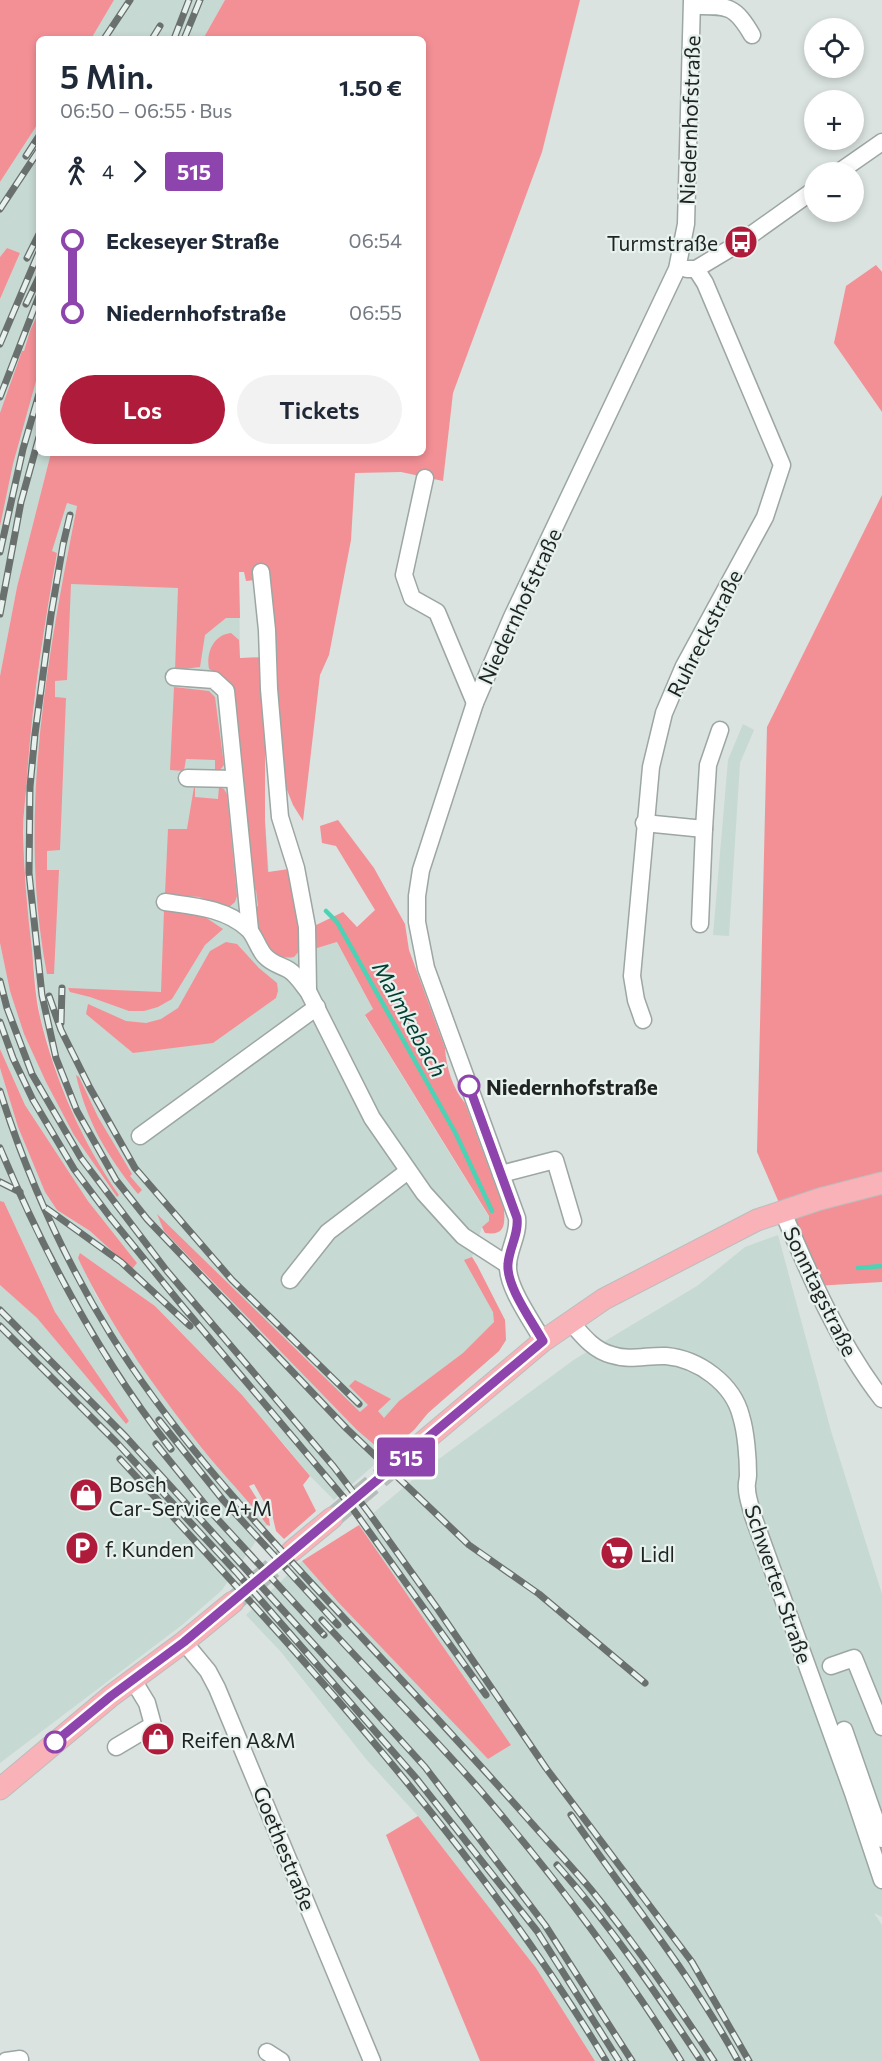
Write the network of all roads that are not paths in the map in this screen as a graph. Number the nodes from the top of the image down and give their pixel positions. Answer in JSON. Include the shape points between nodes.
{"nodes":[{"id":1,"x":693,"y":3,"type":"edge"},
{"id":2,"x":752,"y":36,"type":"dead end"},
{"id":3,"x":882,"y":142,"type":"edge"},
{"id":4,"x":853,"y":162,"type":"edge"},
{"id":5,"x":804,"y":197,"type":"edge"},
{"id":6,"x":677,"y":269,"type":"junction"},
{"id":7,"x":696,"y":269,"type":"junction"},
{"id":8,"x":424,"y":478,"type":"dead end"},
{"id":9,"x":261,"y":572,"type":"dead end"},
{"id":10,"x":174,"y":677,"type":"dead end"},
{"id":11,"x":475,"y":703,"type":"junction"},
{"id":12,"x":720,"y":730,"type":"dead end"},
{"id":13,"x":187,"y":778,"type":"dead end"},
{"id":14,"x":234,"y":778,"type":"junction"},
{"id":15,"x":644,"y":823,"type":"junction"},
{"id":16,"x":704,"y":829,"type":"junction"},
{"id":17,"x":165,"y":902,"type":"dead end"},
{"id":18,"x":700,"y":924,"type":"dead end"},
{"id":19,"x":250,"y":930,"type":"junction"},
{"id":20,"x":308,"y":991,"type":"junction"},
{"id":21,"x":317,"y":1007,"type":"junction"},
{"id":22,"x":643,"y":1020,"type":"dead end"},
{"id":23,"x":140,"y":1136,"type":"dead end"},
{"id":24,"x":408,"y":1171,"type":"junction"},
{"id":25,"x":501,"y":1174,"type":"junction"},
{"id":26,"x":882,"y":1183,"type":"edge"},
{"id":27,"x":782,"y":1210,"type":"junction"},
{"id":28,"x":573,"y":1221,"type":"dead end"},
{"id":29,"x":508,"y":1265,"type":"junction"},
{"id":30,"x":290,"y":1280,"type":"dead end"},
{"id":31,"x":570,"y":1321,"type":"junction"},
{"id":32,"x":543,"y":1341,"type":"junction"},
{"id":33,"x":882,"y":1399,"type":"edge"},
{"id":34,"x":398,"y":1463,"type":"tunnel mouth"},
{"id":35,"x":332,"y":1518,"type":"tunnel mouth"},
{"id":36,"x":292,"y":1551,"type":"tunnel mouth"},
{"id":37,"x":233,"y":1602,"type":"tunnel mouth"},
{"id":38,"x":184,"y":1642,"type":"junction"},
{"id":39,"x":831,"y":1665,"type":"dead end"},
{"id":40,"x":133,"y":1680,"type":"junction"},
{"id":41,"x":882,"y":1727,"type":"edge"},
{"id":42,"x":844,"y":1730,"type":"dead end"},
{"id":43,"x":116,"y":1747,"type":"dead end"},
{"id":44,"x":0,"y":1789,"type":"edge"},
{"id":45,"x":882,"y":1839,"type":"edge"},
{"id":46,"x":882,"y":1880,"type":"edge"},
{"id":47,"x":372,"y":2061,"type":"edge"}],
"edges":[{"from":1,"to":2,"type":"street","name":"Niedernhofstraße","via":[[732,10],[742,17]]},
{"from":1,"to":6,"type":"street","name":"Niedernhofstraße","via":[[686,224]]},
{"from":3,"to":4,"type":"street"},
{"from":5,"to":7,"type":"street"},
{"from":6,"to":7,"type":"street"},
{"from":6,"to":11,"type":"street","name":"Niedernhofstraße"},
{"from":7,"to":15,"type":"street","name":"Ruhreckstraße","via":[[782,465],[765,516],[684,666],[664,713],[651,767]]},
{"from":8,"to":11,"type":"street","via":[[404,575],[412,598],[437,612]]},
{"from":9,"to":20,"type":"street","via":[[280,817],[296,868],[307,927]]},
{"from":10,"to":14,"type":"street","via":[[214,680],[226,691]]},
{"from":11,"to":25,"type":"street","name":"Niedernhofstraße","via":[[421,870],[417,922],[426,968]]},
{"from":12,"to":16,"type":"street","via":[[708,765]]},
{"from":13,"to":14,"type":"street"},
{"from":14,"to":19,"type":"street"},
{"from":15,"to":16,"type":"street"},
{"from":15,"to":22,"type":"street","name":"Ruhreckstraße","via":[[632,976]]},
{"from":16,"to":18,"type":"street"},
{"from":17,"to":19,"type":"street","via":[[205,907]]},
{"from":19,"to":20,"type":"street","via":[[266,957],[294,973]]},
{"from":20,"to":21,"type":"street"},
{"from":21,"to":23,"type":"street"},
{"from":21,"to":24,"type":"street","via":[[372,1118]]},
{"from":24,"to":29,"type":"street","via":[[463,1236]]},
{"from":24,"to":30,"type":"street","via":[[328,1232]]},
{"from":25,"to":28,"type":"street","via":[[555,1160]]},
{"from":25,"to":29,"type":"street","name":"Niedernhofstraße","via":[[518,1226]]},
{"from":26,"to":27,"type":"main road"},
{"from":27,"to":31,"type":"main road","via":[[650,1274]]},
{"from":27,"to":33,"type":"street","name":"Sonntagstraße","via":[[853,1359]]},
{"from":29,"to":32,"type":"street","via":[[514,1289]]},
{"from":31,"to":32,"type":"main road"},
{"from":31,"to":46,"type":"street","name":"Schwerter Straße","via":[[589,1344],[610,1355],[676,1358],[700,1367],[730,1392],[742,1417],[753,1516]]},
{"from":32,"to":34,"type":"main road"},
{"from":35,"to":36,"type":"main road"},
{"from":37,"to":38,"type":"main road"},
{"from":38,"to":40,"type":"main road"},
{"from":38,"to":47,"type":"street","name":"Goethestraße","via":[[217,1688]]},
{"from":39,"to":41,"type":"street","via":[[854,1658]]},
{"from":40,"to":43,"type":"street","via":[[147,1704],[153,1725]]},
{"from":40,"to":44,"type":"main road"},
{"from":42,"to":45,"type":"street"}]}
